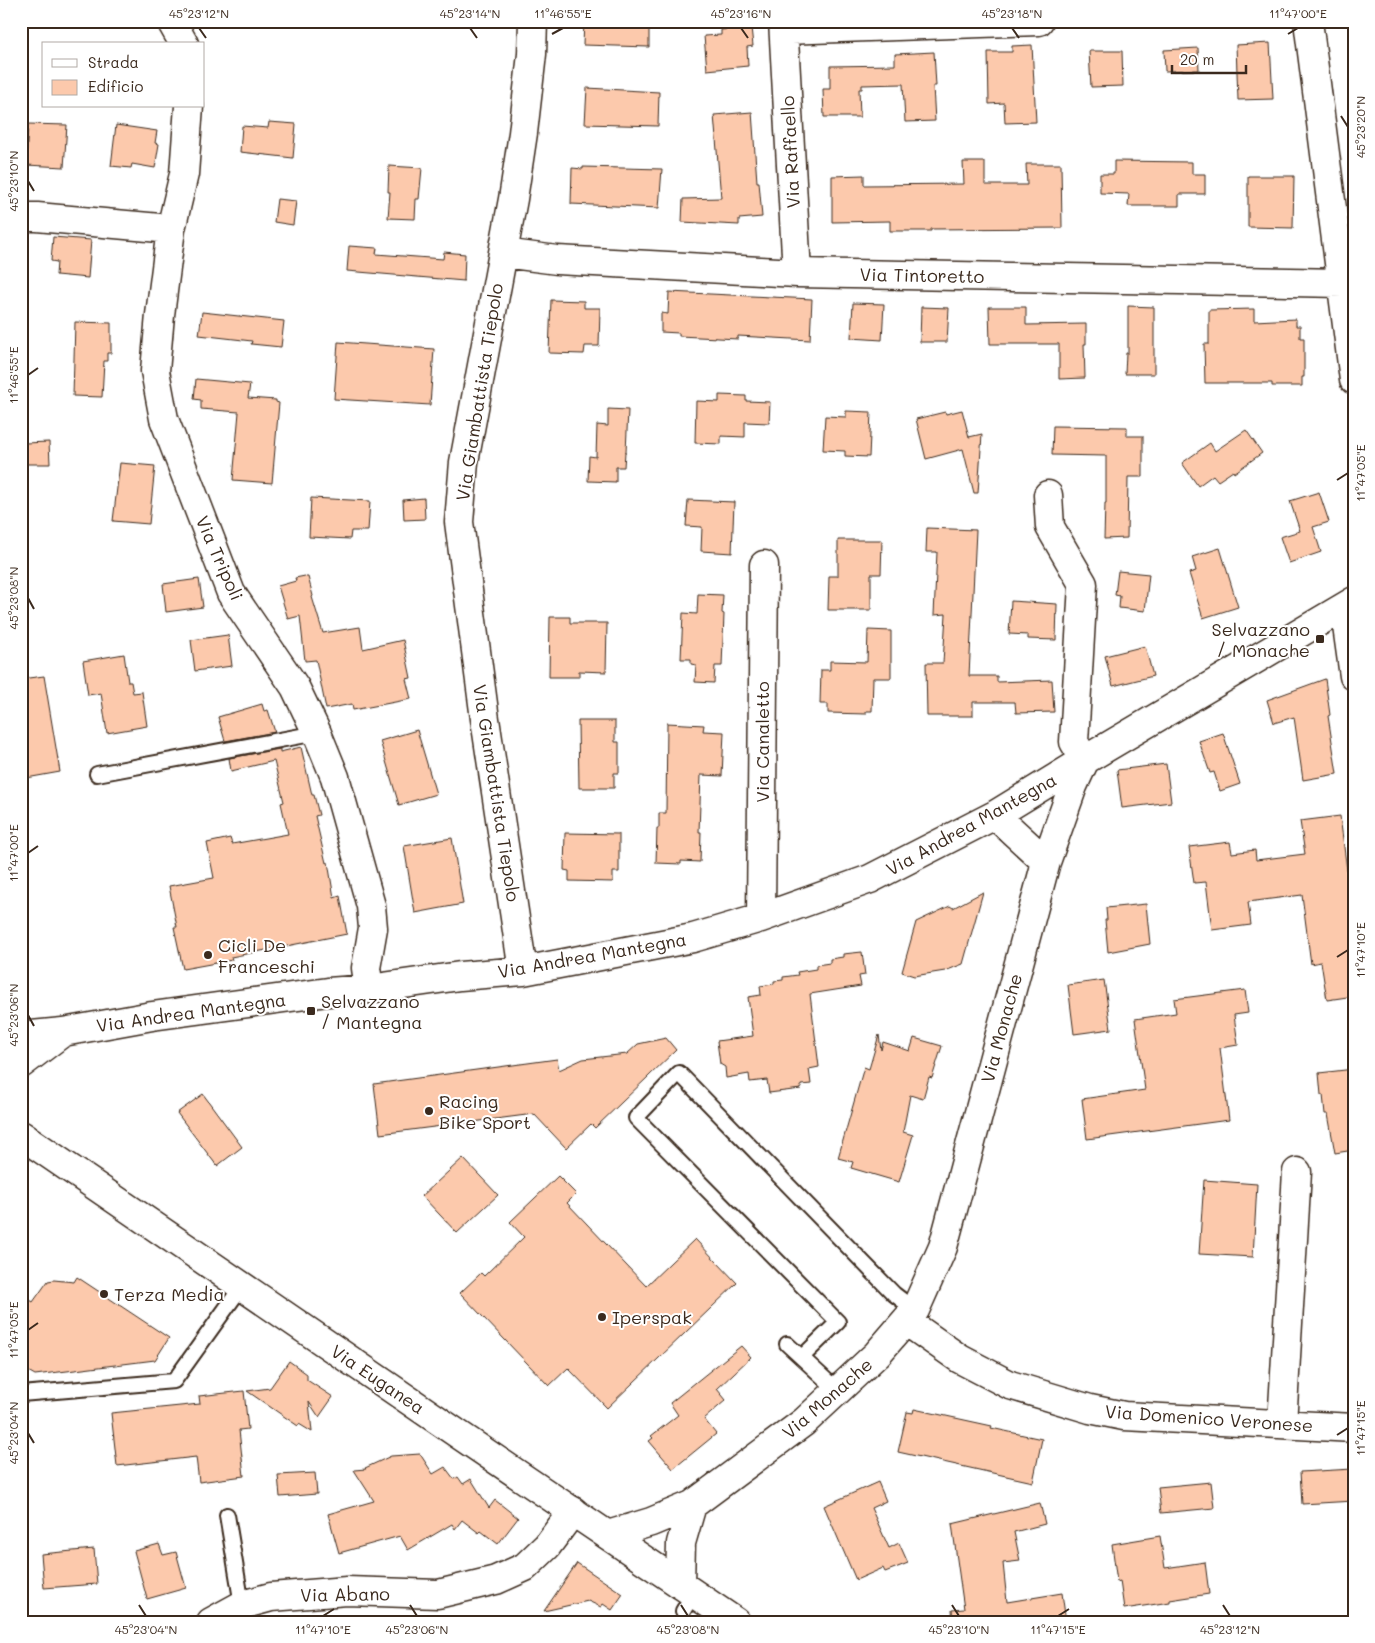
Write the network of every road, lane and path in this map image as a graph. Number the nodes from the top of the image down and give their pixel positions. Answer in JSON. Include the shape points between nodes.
{"nodes":[{"id":1,"x":171,"y":21,"type":"edge"},
{"id":2,"x":533,"y":21,"type":"edge"},
{"id":3,"x":1039,"y":21,"type":"edge"},
{"id":4,"x":1308,"y":21,"type":"edge"},
{"id":5,"x":783,"y":26,"type":"edge"},
{"id":6,"x":183,"y":42,"type":"edge"},
{"id":7,"x":189,"y":108,"type":"edge"},
{"id":8,"x":21,"y":217,"type":"edge"},
{"id":9,"x":171,"y":229,"type":"junction"},
{"id":10,"x":503,"y":253,"type":"junction"},
{"id":11,"x":797,"y":273,"type":"junction"},
{"id":12,"x":1342,"y":282,"type":"junction"},
{"id":13,"x":1354,"y":380,"type":"edge"},
{"id":14,"x":1048,"y":495,"type":"dead end"},
{"id":15,"x":764,"y":565,"type":"dead end"},
{"id":16,"x":1346,"y":606,"type":"edge"},
{"id":17,"x":1354,"y":676,"type":"edge"},
{"id":18,"x":318,"y":733,"type":"junction"},
{"id":19,"x":1085,"y":760,"type":"junction"},
{"id":20,"x":97,"y":774,"type":"dead end"},
{"id":21,"x":995,"y":815,"type":"junction"},
{"id":22,"x":1046,"y":862,"type":"junction"},
{"id":23,"x":761,"y":918,"type":"junction"},
{"id":24,"x":523,"y":971,"type":"junction"},
{"id":25,"x":369,"y":989,"type":"junction"},
{"id":26,"x":63,"y":1032,"type":"junction"},
{"id":27,"x":21,"y":1036,"type":"edge"},
{"id":28,"x":22,"y":1066,"type":"edge"},
{"id":29,"x":24,"y":1143,"type":"edge"},
{"id":30,"x":1297,"y":1172,"type":"dead end"},
{"id":31,"x":242,"y":1286,"type":"junction"},
{"id":32,"x":910,"y":1316,"type":"junction"},
{"id":33,"x":787,"y":1344,"type":"dead end"},
{"id":34,"x":802,"y":1357,"type":"junction"},
{"id":35,"x":838,"y":1391,"type":"junction"},
{"id":36,"x":21,"y":1394,"type":"edge"},
{"id":37,"x":1282,"y":1424,"type":"junction"},
{"id":38,"x":1354,"y":1428,"type":"edge"},
{"id":39,"x":692,"y":1505,"type":"junction"},
{"id":40,"x":573,"y":1511,"type":"junction"},
{"id":41,"x":227,"y":1514,"type":"dead end"},
{"id":42,"x":608,"y":1535,"type":"junction"},
{"id":43,"x":686,"y":1596,"type":"junction"},
{"id":44,"x":242,"y":1605,"type":"junction"},
{"id":45,"x":211,"y":1622,"type":"edge"},
{"id":46,"x":736,"y":1622,"type":"edge"}],
"edges":[{"from":1,"to":6,"type":"street"},
{"from":2,"to":10,"type":"street","name":"Via Giambattista Tiepolo","via":[[523,133]]},
{"from":3,"to":5,"type":"street","name":"Via Raffaello"},
{"from":4,"to":12,"type":"street"},
{"from":5,"to":11,"type":"street","name":"Via Raffaello"},
{"from":7,"to":9,"type":"street","name":"Via Tripoli","via":[[184,174]]},
{"from":8,"to":9,"type":"street"},
{"from":9,"to":18,"type":"street","name":"Via Tripoli","via":[[155,372],[164,418],[231,593],[295,687]]},
{"from":10,"to":11,"type":"street","name":"Via Tintoretto","via":[[557,260]]},
{"from":10,"to":24,"type":"street","name":"Via Giambattista Tiepolo","via":[[464,462],[459,522]]},
{"from":11,"to":12,"type":"street","name":"Via Tintoretto"},
{"from":12,"to":13,"type":"street"},
{"from":14,"to":19,"type":"street","via":[[1050,527],[1083,584],[1074,742]]},
{"from":15,"to":23,"type":"street","name":"Via Canaletto"},
{"from":16,"to":17,"type":"street"},
{"from":16,"to":19,"type":"street"},
{"from":18,"to":20,"type":"lane"},
{"from":18,"to":25,"type":"street","name":"Via Tripoli","via":[[335,777],[371,906],[373,928],[366,968]]},
{"from":19,"to":21,"type":"street","name":"Via Andrea Mantegna"},
{"from":19,"to":22,"type":"street","name":"Via Monache"},
{"from":21,"to":22,"type":"street"},
{"from":21,"to":23,"type":"street","name":"Via Andrea Mantegna","via":[[870,880]]},
{"from":22,"to":32,"type":"street","name":"Via Monache","via":[[943,1247]]},
{"from":23,"to":24,"type":"street","name":"Via Andrea Mantegna","via":[[693,938]]},
{"from":24,"to":25,"type":"street","name":"Via Andrea Mantegna"},
{"from":25,"to":26,"type":"street","name":"Via Andrea Mantegna","via":[[152,1016]]},
{"from":26,"to":27,"type":"street","name":"Via Andrea Mantegna"},
{"from":26,"to":28,"type":"street","name":"Via Andrea Mantegna"},
{"from":29,"to":31,"type":"street","name":"Via Euganea"},
{"from":30,"to":37,"type":"street"},
{"from":31,"to":36,"type":"lane","via":[[174,1381]]},
{"from":31,"to":40,"type":"street","name":"Via Euganea"},
{"from":32,"to":34,"type":"lane","via":[[894,1294],[679,1073],[636,1118],[838,1322]]},
{"from":32,"to":35,"type":"street","name":"Via Monache","via":[[877,1354]]},
{"from":32,"to":37,"type":"street","name":"Via Domenico Veronese","via":[[960,1359],[1010,1385],[1090,1409],[1124,1416]]},
{"from":33,"to":34,"type":"lane"},
{"from":34,"to":35,"type":"lane"},
{"from":35,"to":39,"type":"street","name":"Via Monache","via":[[804,1422]]},
{"from":37,"to":38,"type":"street","name":"Via Domenico Veronese"},
{"from":39,"to":42,"type":"street","name":"Via Monache"},
{"from":39,"to":43,"type":"street","via":[[681,1543]]},
{"from":40,"to":42,"type":"street","name":"Via Euganea"},
{"from":40,"to":44,"type":"street","name":"Via Abano","via":[[547,1546],[525,1567],[496,1580],[438,1594],[347,1591],[271,1597]]},
{"from":41,"to":44,"type":"lane"},
{"from":42,"to":43,"type":"street","name":"Via Euganea"},
{"from":43,"to":46,"type":"street","name":"Via Euganea"},
{"from":44,"to":45,"type":"street","name":"Via Abano"}]}
